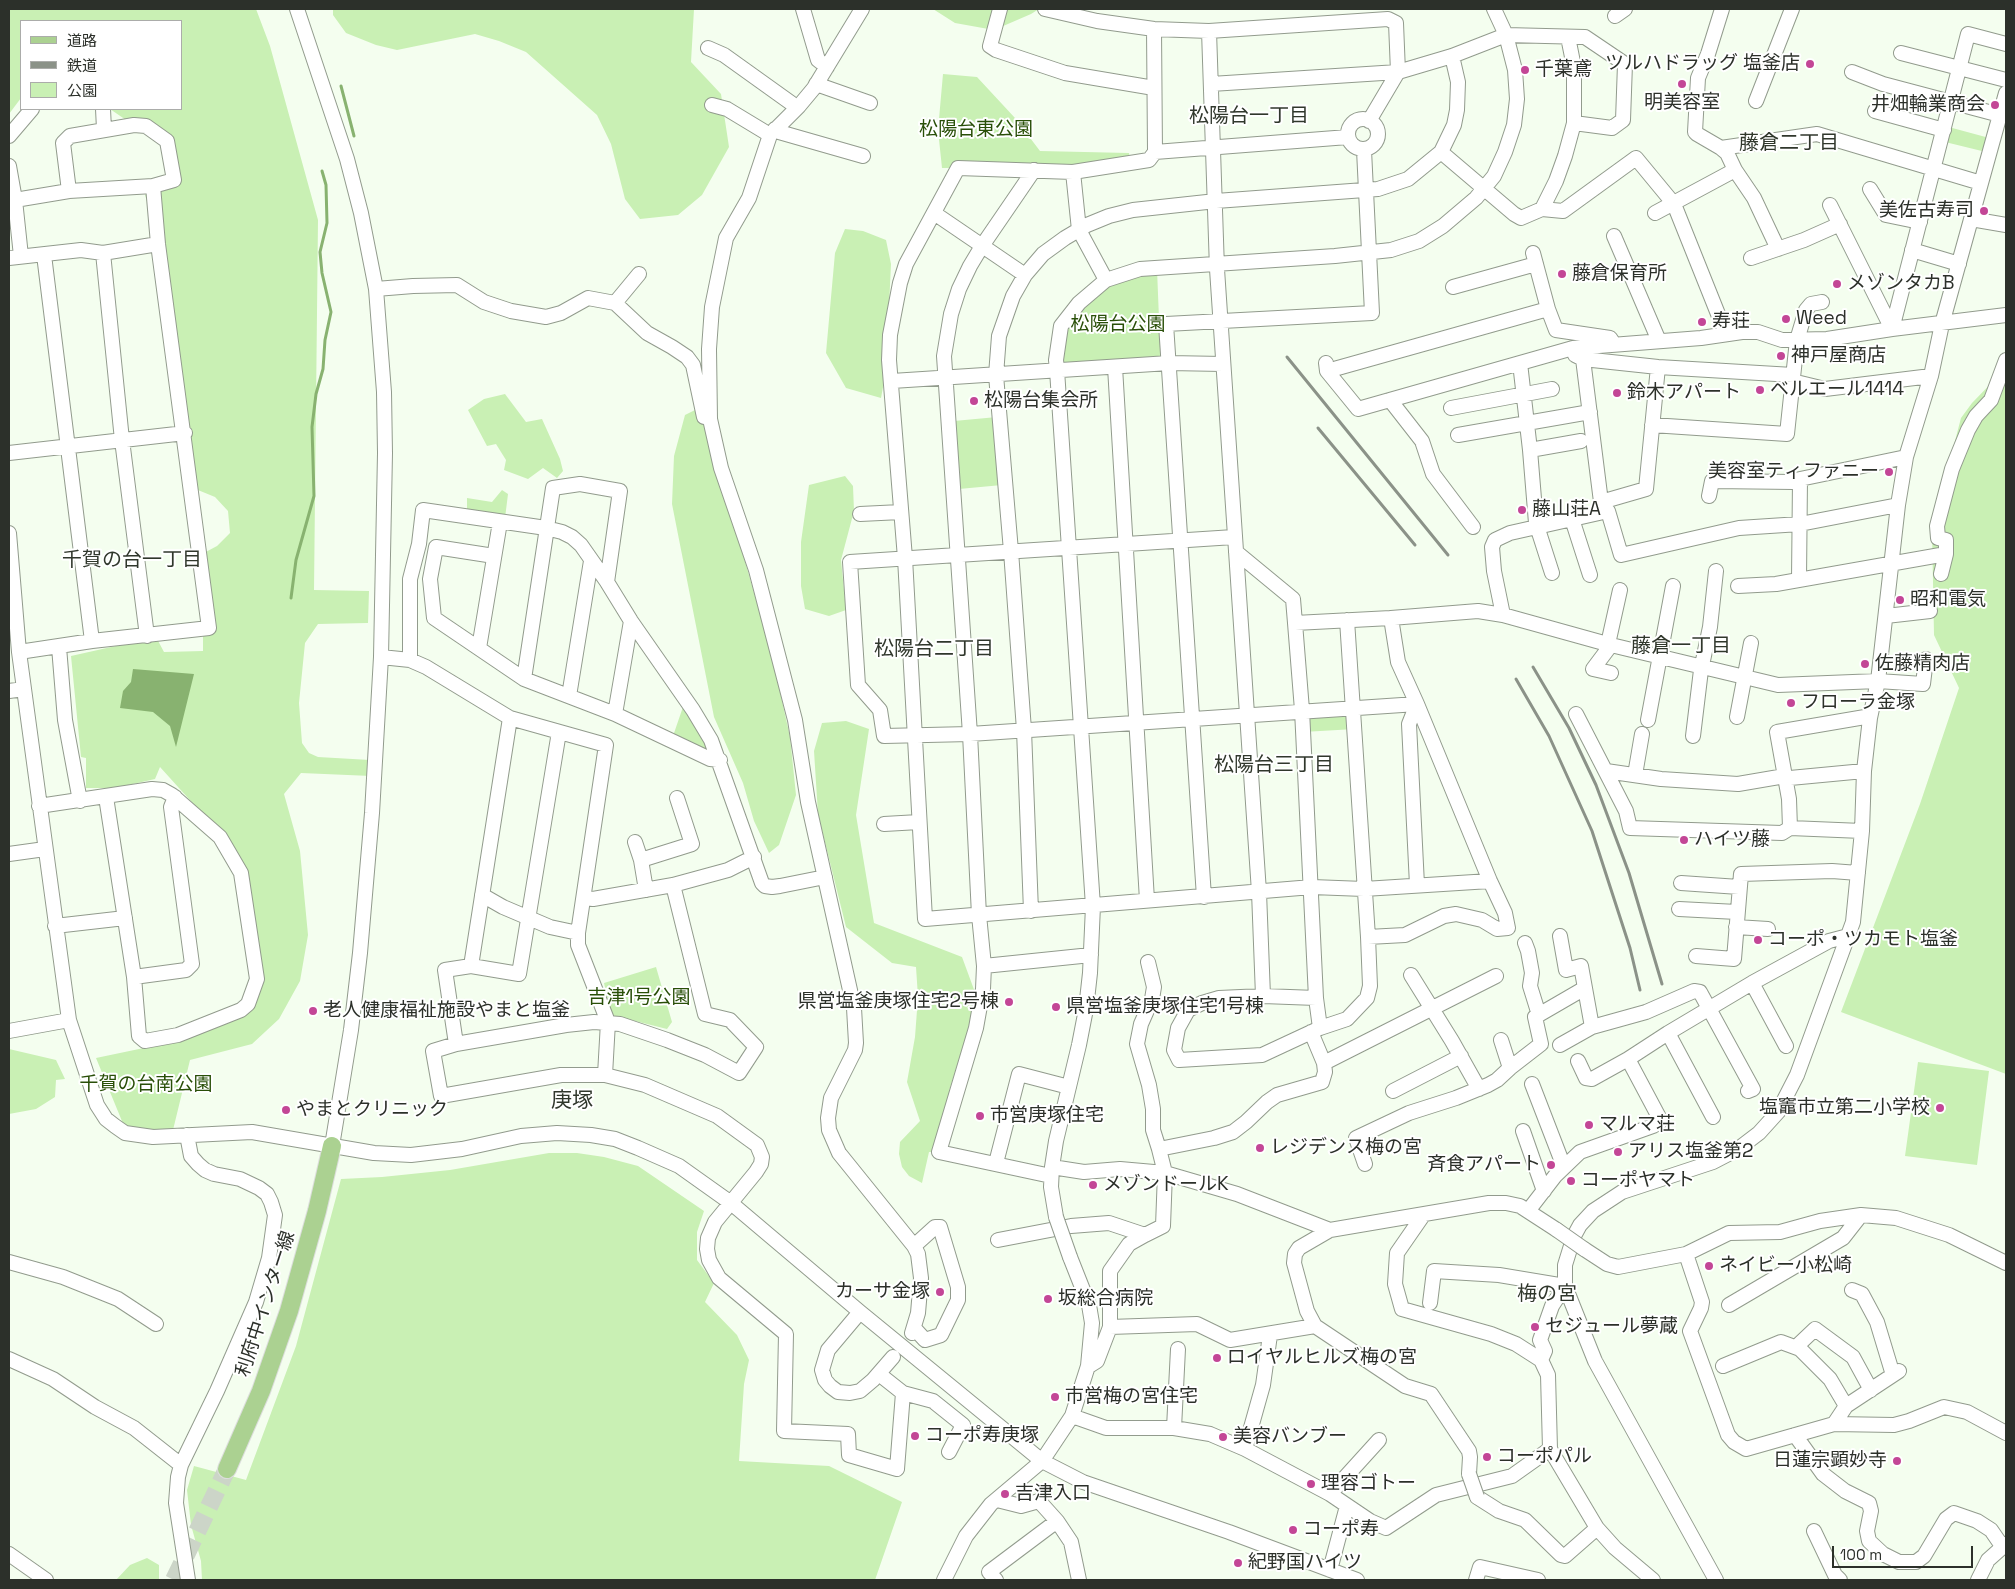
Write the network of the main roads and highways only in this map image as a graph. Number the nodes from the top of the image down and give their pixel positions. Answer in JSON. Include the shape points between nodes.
{"nodes":[{"id":1,"x":332,"y":1146,"type":"road end"},
{"id":2,"x":227,"y":1469,"type":"tunnel mouth"}],
"edges":[{"from":1,"to":2,"type":"main road","name":"利府中インター線","via":[[289,1311],[261,1391]]}]}
